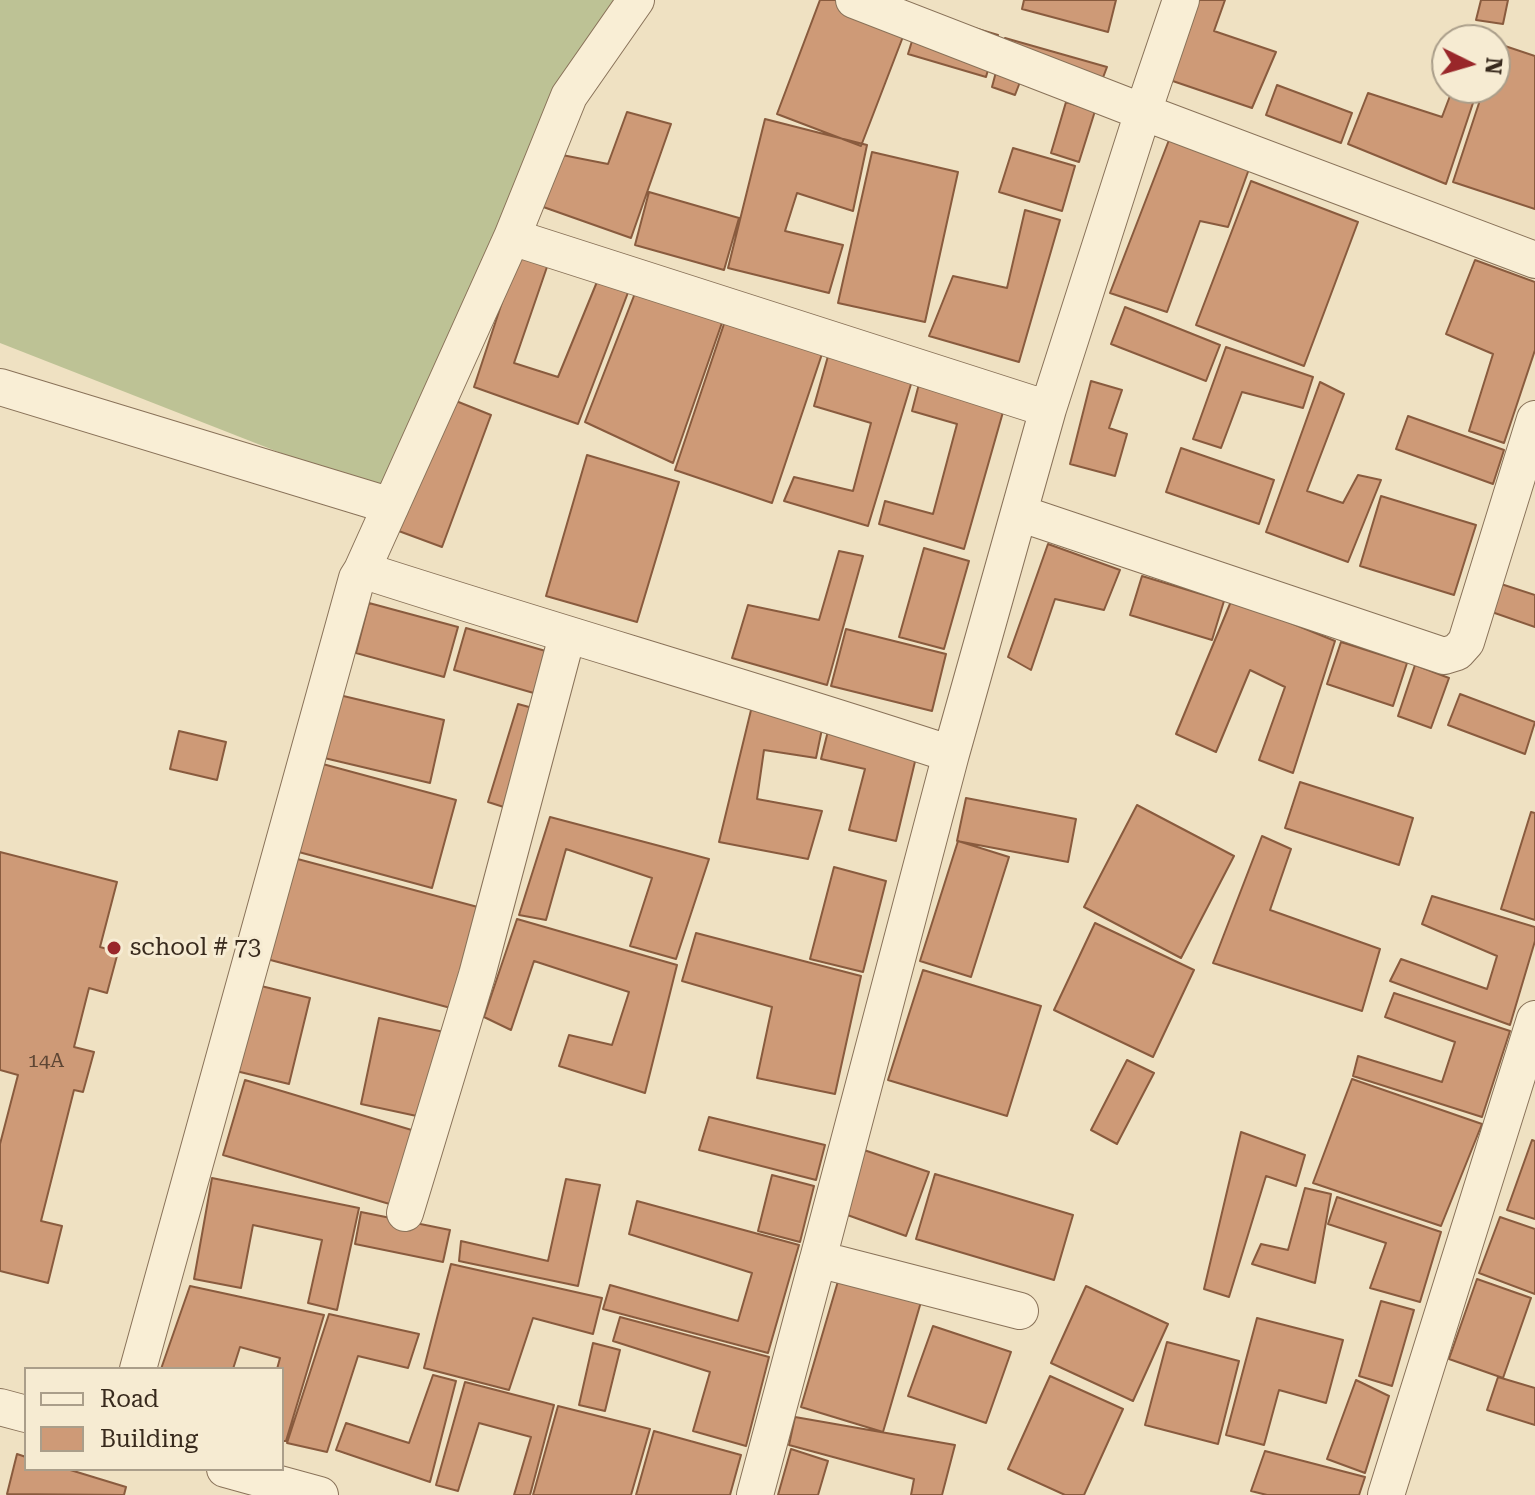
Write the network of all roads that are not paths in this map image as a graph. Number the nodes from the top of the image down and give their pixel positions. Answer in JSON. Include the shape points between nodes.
{"nodes":[{"id":1,"x":636,"y":0,"type":"edge"},
{"id":2,"x":854,"y":0,"type":"edge"},
{"id":3,"x":1181,"y":0,"type":"edge"},
{"id":4,"x":1143,"y":112,"type":"junction"},
{"id":5,"x":512,"y":237,"type":"junction"},
{"id":6,"x":1535,"y":260,"type":"edge"},
{"id":7,"x":0,"y":387,"type":"edge"},
{"id":8,"x":1048,"y":409,"type":"junction"},
{"id":9,"x":1535,"y":419,"type":"edge"},
{"id":10,"x":391,"y":506,"type":"junction"},
{"id":11,"x":1019,"y":513,"type":"junction"},
{"id":12,"x":360,"y":574,"type":"junction"},
{"id":13,"x":567,"y":636,"type":"junction"},
{"id":14,"x":951,"y":754,"type":"junction"},
{"id":15,"x":1535,"y":1019,"type":"edge"},
{"id":16,"x":405,"y":1213,"type":"dead end"},
{"id":17,"x":818,"y":1259,"type":"junction"},
{"id":18,"x":1020,"y":1311,"type":"dead end"},
{"id":19,"x":139,"y":1367,"type":"edge"},
{"id":20,"x":0,"y":1407,"type":"edge"},
{"id":21,"x":24,"y":1413,"type":"edge"},
{"id":22,"x":232,"y":1471,"type":"edge"},
{"id":23,"x":320,"y":1495,"type":"edge"},
{"id":24,"x":755,"y":1495,"type":"edge"},
{"id":25,"x":1386,"y":1495,"type":"edge"}],
"edges":[{"from":1,"to":5,"type":"street","via":[[569,96]]},
{"from":2,"to":4,"type":"street"},
{"from":3,"to":4,"type":"street"},
{"from":4,"to":6,"type":"street"},
{"from":4,"to":8,"type":"street"},
{"from":5,"to":8,"type":"street"},
{"from":5,"to":10,"type":"street"},
{"from":7,"to":10,"type":"street"},
{"from":8,"to":11,"type":"street"},
{"from":9,"to":11,"type":"street","via":[[1466,642],[1444,656]]},
{"from":10,"to":12,"type":"street"},
{"from":11,"to":14,"type":"street"},
{"from":12,"to":13,"type":"street"},
{"from":12,"to":19,"type":"street"},
{"from":13,"to":14,"type":"street"},
{"from":13,"to":16,"type":"street","via":[[477,975]]},
{"from":14,"to":17,"type":"street"},
{"from":15,"to":25,"type":"street"},
{"from":17,"to":18,"type":"street"},
{"from":17,"to":24,"type":"street"},
{"from":20,"to":21,"type":"street"},
{"from":22,"to":23,"type":"street"}]}
